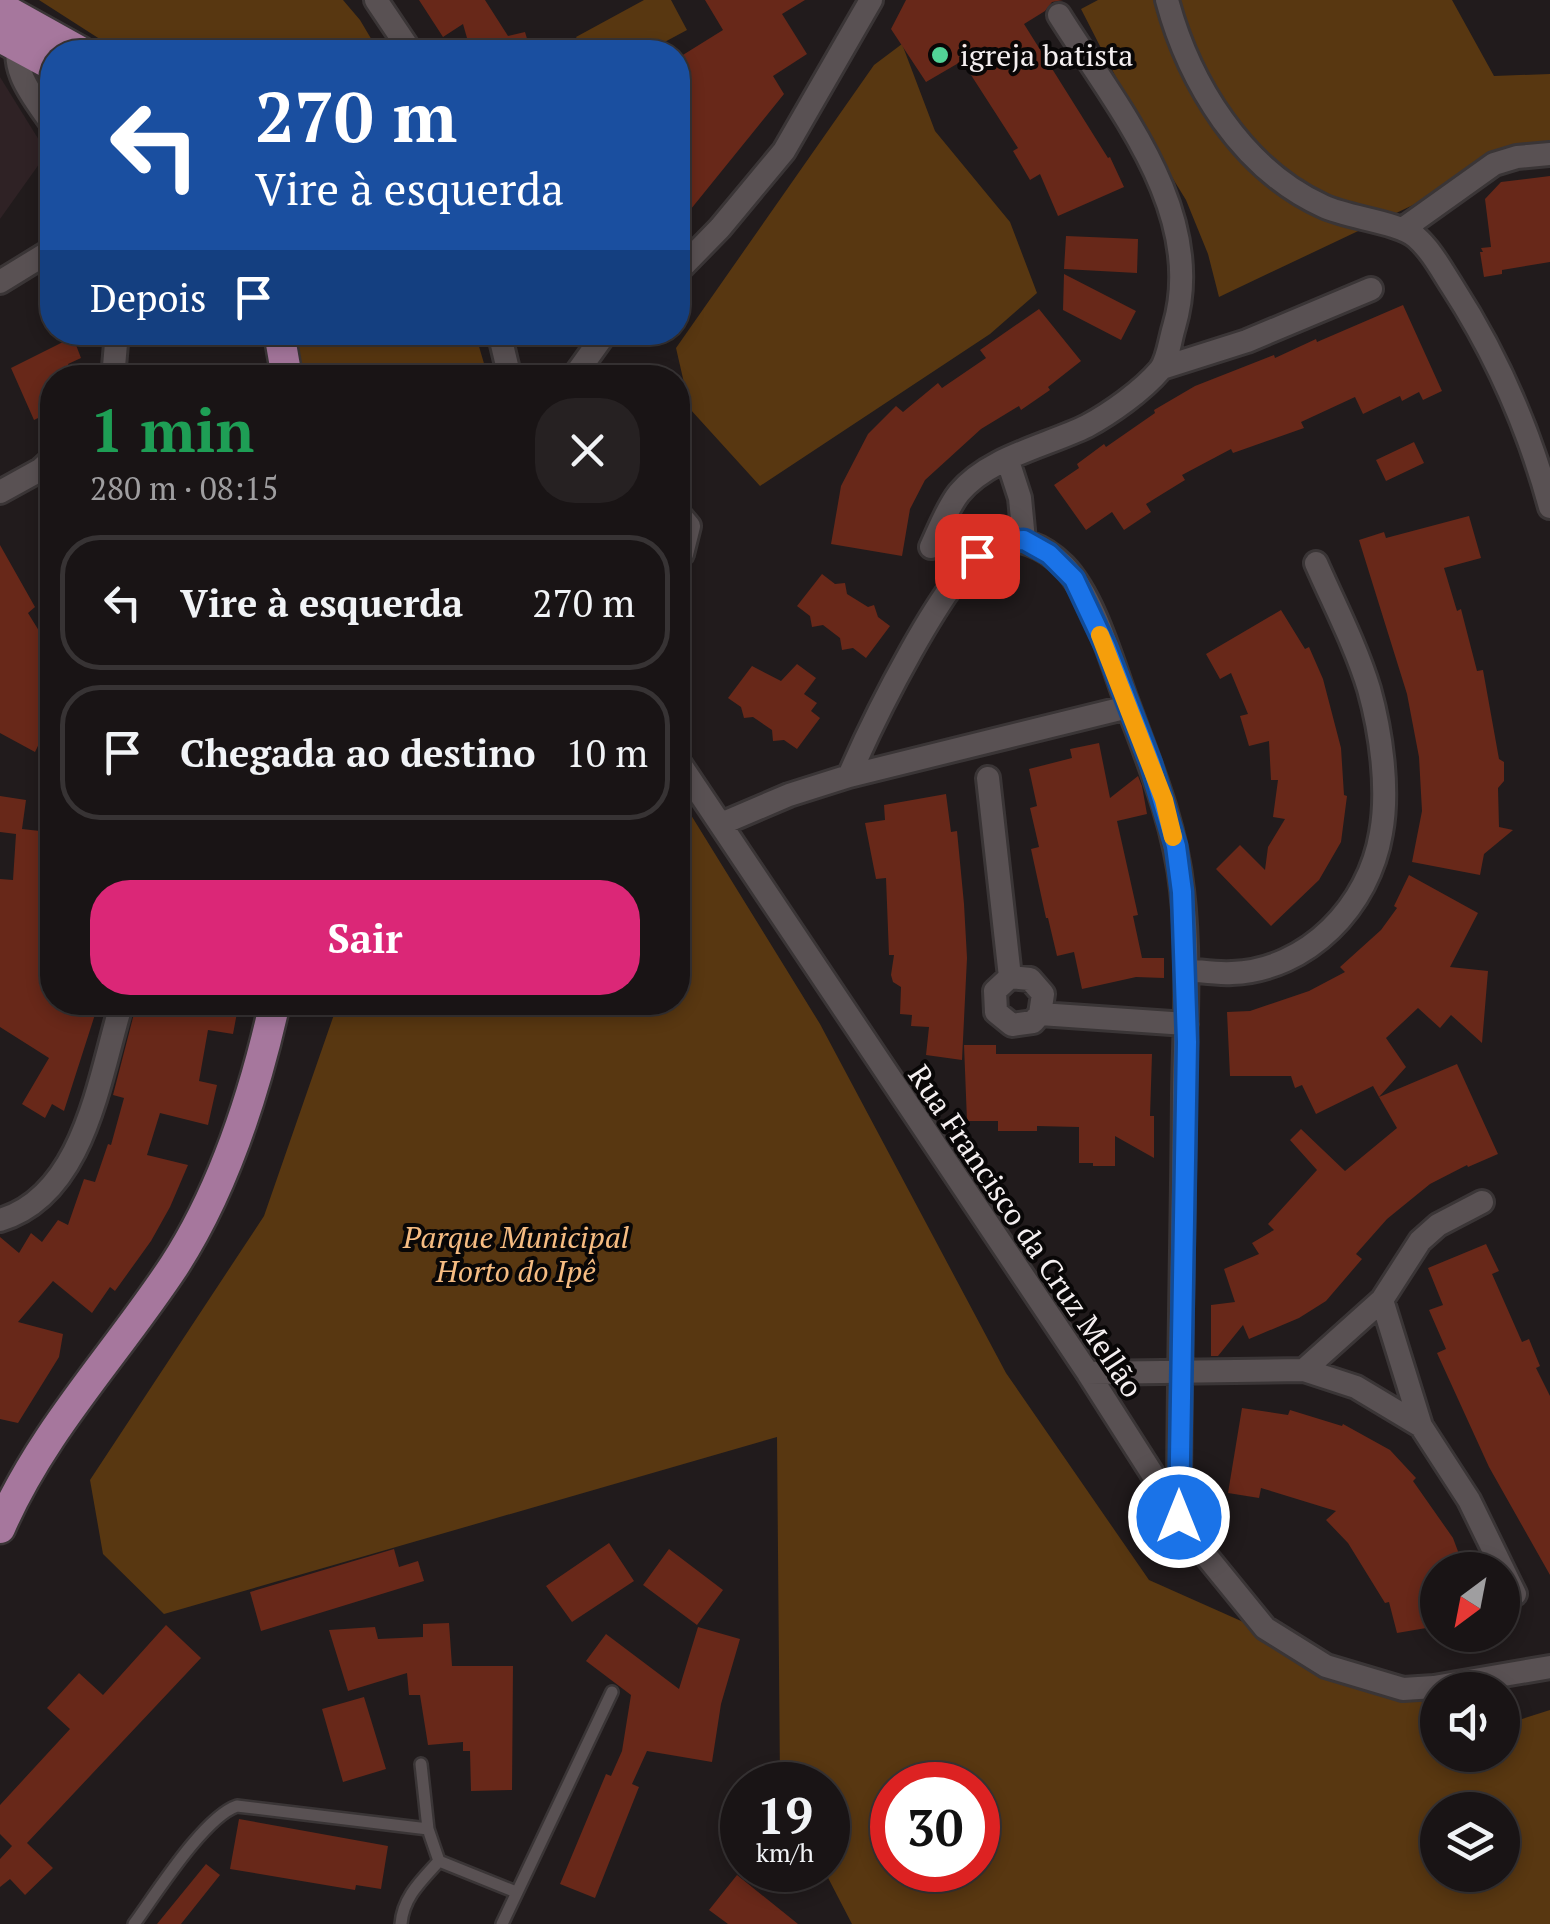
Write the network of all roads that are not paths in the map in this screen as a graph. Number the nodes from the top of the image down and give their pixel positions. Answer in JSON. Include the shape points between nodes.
{"nodes":[{"id":1,"x":376,"y":0,"type":"edge"},
{"id":2,"x":871,"y":0,"type":"edge"},
{"id":3,"x":1167,"y":0,"type":"edge"},
{"id":4,"x":0,"y":8,"type":"edge"},
{"id":5,"x":1059,"y":15,"type":"dead end"},
{"id":6,"x":15,"y":35,"type":"edge"},
{"id":7,"x":403,"y":40,"type":"edge"},
{"id":8,"x":40,"y":49,"type":"edge"},
{"id":9,"x":40,"y":105,"type":"edge"},
{"id":10,"x":1550,"y":154,"type":"edge"},
{"id":11,"x":1403,"y":228,"type":"junction"},
{"id":12,"x":40,"y":257,"type":"edge"},
{"id":13,"x":690,"y":259,"type":"edge"},
{"id":14,"x":0,"y":282,"type":"edge"},
{"id":15,"x":1371,"y":290,"type":"dead end"},
{"id":16,"x":1162,"y":368,"type":"junction"},
{"id":17,"x":1008,"y":460,"type":"junction"},
{"id":18,"x":40,"y":470,"type":"edge"},
{"id":19,"x":0,"y":492,"type":"edge"},
{"id":20,"x":1550,"y":507,"type":"edge"},
{"id":21,"x":1024,"y":540,"type":"junction"},
{"id":22,"x":931,"y":547,"type":"dead end"},
{"id":23,"x":1316,"y":562,"type":"dead end"},
{"id":24,"x":1128,"y":707,"type":"junction"},
{"id":25,"x":849,"y":776,"type":"junction"},
{"id":26,"x":988,"y":778,"type":"dead end"},
{"id":27,"x":690,"y":779,"type":"edge"},
{"id":28,"x":721,"y":824,"type":"junction"},
{"id":29,"x":1186,"y":970,"type":"junction"},
{"id":30,"x":1010,"y":977,"type":"junction"},
{"id":31,"x":1040,"y":1014,"type":"junction"},
{"id":32,"x":118,"y":1015,"type":"edge"},
{"id":33,"x":271,"y":1015,"type":"edge"},
{"id":34,"x":1186,"y":1024,"type":"junction"},
{"id":35,"x":1482,"y":1202,"type":"dead end"},
{"id":36,"x":0,"y":1220,"type":"edge"},
{"id":37,"x":1382,"y":1300,"type":"junction"},
{"id":38,"x":1304,"y":1370,"type":"junction"},
{"id":39,"x":1088,"y":1372,"type":"junction"},
{"id":40,"x":1179,"y":1373,"type":"junction"},
{"id":41,"x":1422,"y":1426,"type":"junction"},
{"id":42,"x":1179,"y":1517,"type":"junction"},
{"id":43,"x":0,"y":1528,"type":"edge"},
{"id":44,"x":1494,"y":1552,"type":"edge"},
{"id":45,"x":1550,"y":1667,"type":"edge"},
{"id":46,"x":612,"y":1692,"type":"dead end"},
{"id":47,"x":421,"y":1764,"type":"dead end"},
{"id":48,"x":428,"y":1830,"type":"junction"},
{"id":49,"x":439,"y":1861,"type":"junction"},
{"id":50,"x":516,"y":1892,"type":"junction"},
{"id":51,"x":134,"y":1924,"type":"edge"},
{"id":52,"x":401,"y":1924,"type":"edge"},
{"id":53,"x":502,"y":1924,"type":"edge"}],
"edges":[{"from":1,"to":7,"type":"street"},
{"from":2,"to":13,"type":"street","via":[[784,151]]},
{"from":3,"to":11,"type":"street","via":[[1208,98],[1270,172],[1321,205]]},
{"from":4,"to":6,"type":"main road"},
{"from":5,"to":16,"type":"street","via":[[1142,148],[1175,224],[1184,269]]},
{"from":6,"to":8,"type":"main road"},
{"from":6,"to":9,"type":"street","via":[[22,76]]},
{"from":10,"to":11,"type":"street","via":[[1494,164]]},
{"from":11,"to":20,"type":"street","via":[[1432,255],[1480,335],[1530,440]]},
{"from":12,"to":14,"type":"street"},
{"from":15,"to":16,"type":"street"},
{"from":16,"to":17,"type":"street","via":[[1092,423]]},
{"from":17,"to":21,"type":"street"},
{"from":17,"to":22,"type":"street","via":[[979,474],[958,495]]},
{"from":18,"to":19,"type":"street"},
{"from":21,"to":24,"type":"street","via":[[1074,579]]},
{"from":21,"to":25,"type":"street","via":[[989,546],[950,586]]},
{"from":23,"to":29,"type":"street","via":[[1376,720],[1382,831],[1374,861],[1344,915],[1297,955],[1235,973]]},
{"from":24,"to":25,"type":"street"},
{"from":24,"to":29,"type":"street","via":[[1176,846]]},
{"from":25,"to":28,"type":"street"},
{"from":26,"to":30,"type":"street"},
{"from":27,"to":28,"type":"street","name":"Rua Francisco da Cruz Mellão"},
{"from":28,"to":39,"type":"street","name":"Rua Francisco da Cruz Mellão"},
{"from":29,"to":34,"type":"street"},
{"from":30,"to":31,"type":"street","via":[[1038,985]]},
{"from":30,"to":31,"type":"street","via":[[995,991],[996,1012],[1012,1025]]},
{"from":31,"to":34,"type":"street"},
{"from":32,"to":36,"type":"street","via":[[77,1152],[60,1180],[33,1204]]},
{"from":33,"to":43,"type":"main road","via":[[242,1120],[176,1264],[48,1440]]},
{"from":34,"to":40,"type":"street"},
{"from":35,"to":37,"type":"street","via":[[1420,1242]]},
{"from":37,"to":38,"type":"street"},
{"from":37,"to":41,"type":"street"},
{"from":38,"to":40,"type":"street"},
{"from":38,"to":41,"type":"street","via":[[1356,1387]]},
{"from":39,"to":40,"type":"street"},
{"from":39,"to":42,"type":"street","name":"Rua Francisco da Cruz Mellão"},
{"from":40,"to":42,"type":"street"},
{"from":41,"to":44,"type":"street"},
{"from":42,"to":45,"type":"street","name":"Rua Francisco da Cruz Mellão","via":[[1265,1628],[1326,1666],[1403,1689]]},
{"from":46,"to":50,"type":"lane"},
{"from":47,"to":48,"type":"lane"},
{"from":48,"to":49,"type":"lane"},
{"from":48,"to":51,"type":"lane","via":[[236,1806],[209,1824]]},
{"from":49,"to":50,"type":"lane"},
{"from":49,"to":52,"type":"lane","via":[[411,1894]]},
{"from":50,"to":53,"type":"lane"}]}
